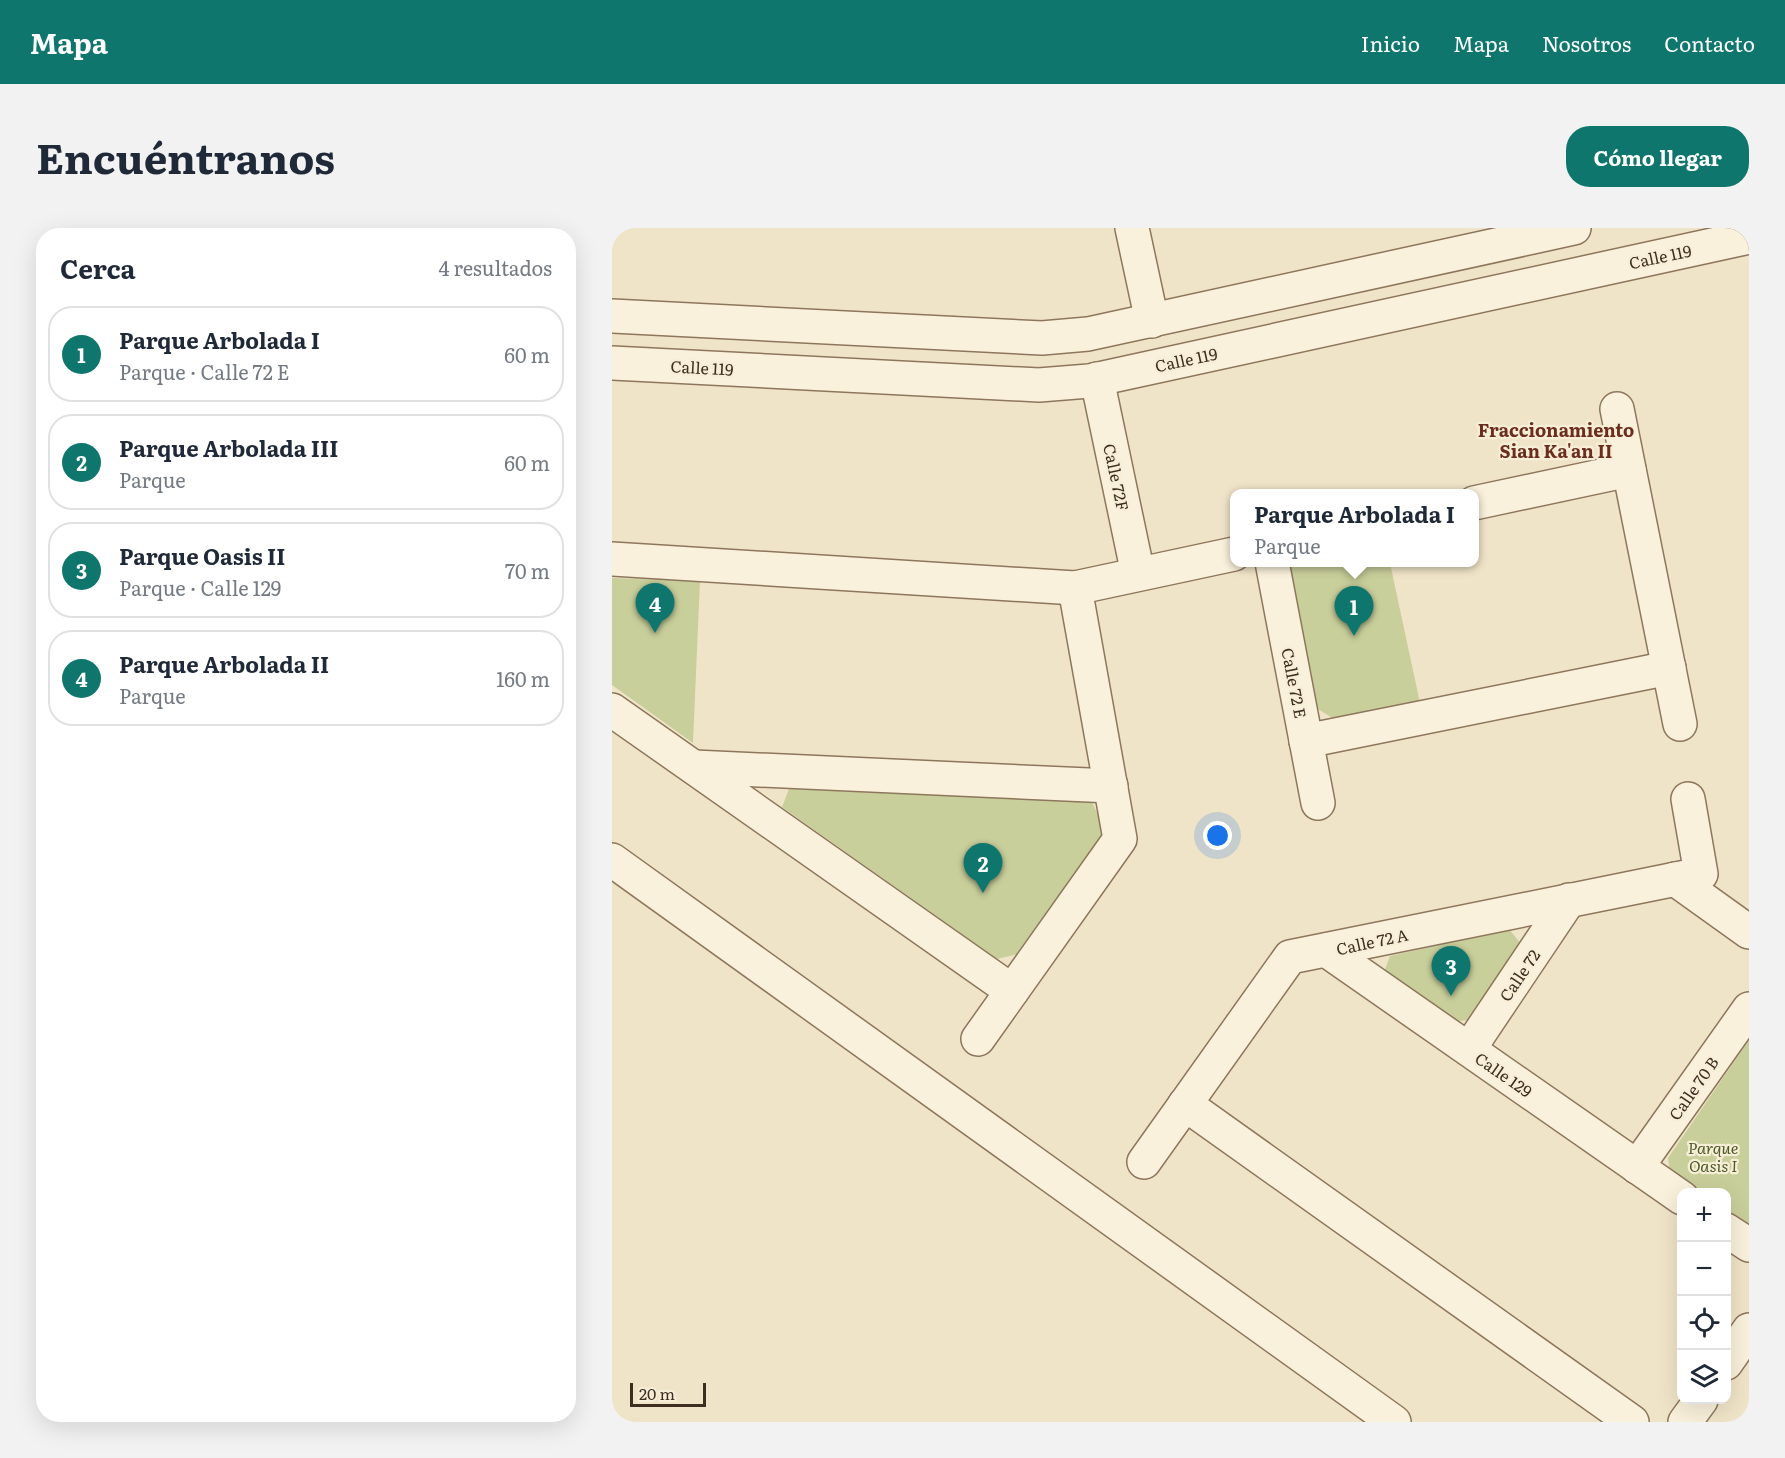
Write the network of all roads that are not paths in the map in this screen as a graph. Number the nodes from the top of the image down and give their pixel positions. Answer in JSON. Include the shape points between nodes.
{"nodes":[{"id":1,"x":1132,"y":228,"type":"edge"},
{"id":2,"x":1574,"y":228,"type":"edge"},
{"id":3,"x":1749,"y":237,"type":"edge"},
{"id":4,"x":1488,"y":247,"type":"junction"},
{"id":5,"x":1390,"y":268,"type":"junction"},
{"id":6,"x":1494,"y":292,"type":"junction"},
{"id":7,"x":1400,"y":313,"type":"junction"},
{"id":8,"x":612,"y":316,"type":"edge"},
{"id":9,"x":1152,"y":321,"type":"junction"},
{"id":10,"x":795,"y":326,"type":"junction"},
{"id":11,"x":865,"y":329,"type":"junction"},
{"id":12,"x":612,"y":363,"type":"edge"},
{"id":13,"x":792,"y":372,"type":"junction"},
{"id":14,"x":866,"y":376,"type":"junction"},
{"id":15,"x":1096,"y":379,"type":"junction"},
{"id":16,"x":1617,"y":409,"type":"dead end"},
{"id":17,"x":1629,"y":470,"type":"junction"},
{"id":18,"x":1479,"y":502,"type":"edge"},
{"id":19,"x":1230,"y":555,"type":"edge"},
{"id":20,"x":612,"y":559,"type":"edge"},
{"id":21,"x":1273,"y":567,"type":"edge"},
{"id":22,"x":1138,"y":574,"type":"junction"},
{"id":23,"x":1075,"y":588,"type":"junction"},
{"id":24,"x":1669,"y":668,"type":"junction"},
{"id":25,"x":612,"y":710,"type":"edge"},
{"id":26,"x":1680,"y":724,"type":"dead end"},
{"id":27,"x":1306,"y":741,"type":"junction"},
{"id":28,"x":694,"y":767,"type":"junction"},
{"id":29,"x":1111,"y":786,"type":"junction"},
{"id":30,"x":1688,"y":799,"type":"dead end"},
{"id":31,"x":1318,"y":803,"type":"dead end"},
{"id":32,"x":612,"y":860,"type":"edge"},
{"id":33,"x":1688,"y":876,"type":"junction"},
{"id":34,"x":1569,"y":900,"type":"junction"},
{"id":35,"x":1749,"y":932,"type":"edge"},
{"id":36,"x":1326,"y":950,"type":"junction"},
{"id":37,"x":1012,"y":991,"type":"junction"},
{"id":38,"x":1749,"y":1009,"type":"edge"},
{"id":39,"x":978,"y":1039,"type":"dead end"},
{"id":40,"x":1469,"y":1049,"type":"junction"},
{"id":41,"x":1185,"y":1104,"type":"junction"},
{"id":42,"x":1144,"y":1162,"type":"dead end"},
{"id":43,"x":1637,"y":1167,"type":"junction"},
{"id":44,"x":1677,"y":1195,"type":"edge"},
{"id":45,"x":1731,"y":1233,"type":"edge"},
{"id":46,"x":1749,"y":1245,"type":"edge"},
{"id":47,"x":1749,"y":1330,"type":"edge"},
{"id":48,"x":1731,"y":1356,"type":"edge"},
{"id":49,"x":1698,"y":1404,"type":"edge"},
{"id":50,"x":1394,"y":1422,"type":"edge"},
{"id":51,"x":1632,"y":1422,"type":"edge"},
{"id":52,"x":1685,"y":1422,"type":"edge"}],
"edges":[{"from":1,"to":9,"type":"street"},
{"from":2,"to":4,"type":"street"},
{"from":3,"to":6,"type":"street","name":"Calle 119"},
{"from":4,"to":5,"type":"street"},
{"from":4,"to":6,"type":"street","via":[[1479,270]]},
{"from":5,"to":7,"type":"street","via":[[1408,288]]},
{"from":5,"to":9,"type":"street"},
{"from":6,"to":7,"type":"street","name":"Calle 119"},
{"from":7,"to":15,"type":"street","name":"Calle 119"},
{"from":8,"to":10,"type":"street"},
{"from":9,"to":11,"type":"street","via":[[1088,334],[1042,338]]},
{"from":10,"to":11,"type":"street"},
{"from":10,"to":13,"type":"street","via":[[806,337],[807,350],[804,362]]},
{"from":11,"to":14,"type":"street","via":[[852,339],[849,350],[851,361]]},
{"from":12,"to":13,"type":"street","name":"Calle 119"},
{"from":13,"to":14,"type":"street","name":"Calle 119"},
{"from":14,"to":15,"type":"street","name":"Calle 119","via":[[1040,385]]},
{"from":15,"to":22,"type":"street","name":"Calle 72F"},
{"from":16,"to":17,"type":"street"},
{"from":17,"to":18,"type":"street"},
{"from":17,"to":24,"type":"street"},
{"from":19,"to":22,"type":"street"},
{"from":20,"to":23,"type":"street"},
{"from":21,"to":27,"type":"street","name":"Calle 72 E"},
{"from":22,"to":23,"type":"street"},
{"from":23,"to":29,"type":"street"},
{"from":24,"to":26,"type":"street"},
{"from":24,"to":27,"type":"street"},
{"from":25,"to":28,"type":"street"},
{"from":27,"to":31,"type":"street","name":"Calle 72 E"},
{"from":28,"to":29,"type":"street"},
{"from":28,"to":37,"type":"street"},
{"from":29,"to":37,"type":"street","via":[[1120,839]]},
{"from":30,"to":33,"type":"street"},
{"from":32,"to":50,"type":"street"},
{"from":33,"to":34,"type":"street","name":"Calle 72 A"},
{"from":33,"to":35,"type":"street"},
{"from":34,"to":36,"type":"street","name":"Calle 72 A"},
{"from":34,"to":40,"type":"street","name":"Calle 72"},
{"from":36,"to":40,"type":"street","name":"Calle 129"},
{"from":36,"to":41,"type":"street","name":"Calle 72 A","via":[[1290,957]]},
{"from":37,"to":39,"type":"street"},
{"from":38,"to":43,"type":"street","name":"Calle 70 B"},
{"from":40,"to":43,"type":"street","name":"Calle 129"},
{"from":41,"to":42,"type":"street","name":"Calle 72 A"},
{"from":41,"to":51,"type":"street"},
{"from":43,"to":44,"type":"street","name":"Calle 129"},
{"from":45,"to":46,"type":"street"},
{"from":47,"to":48,"type":"street"},
{"from":49,"to":52,"type":"street"}]}
